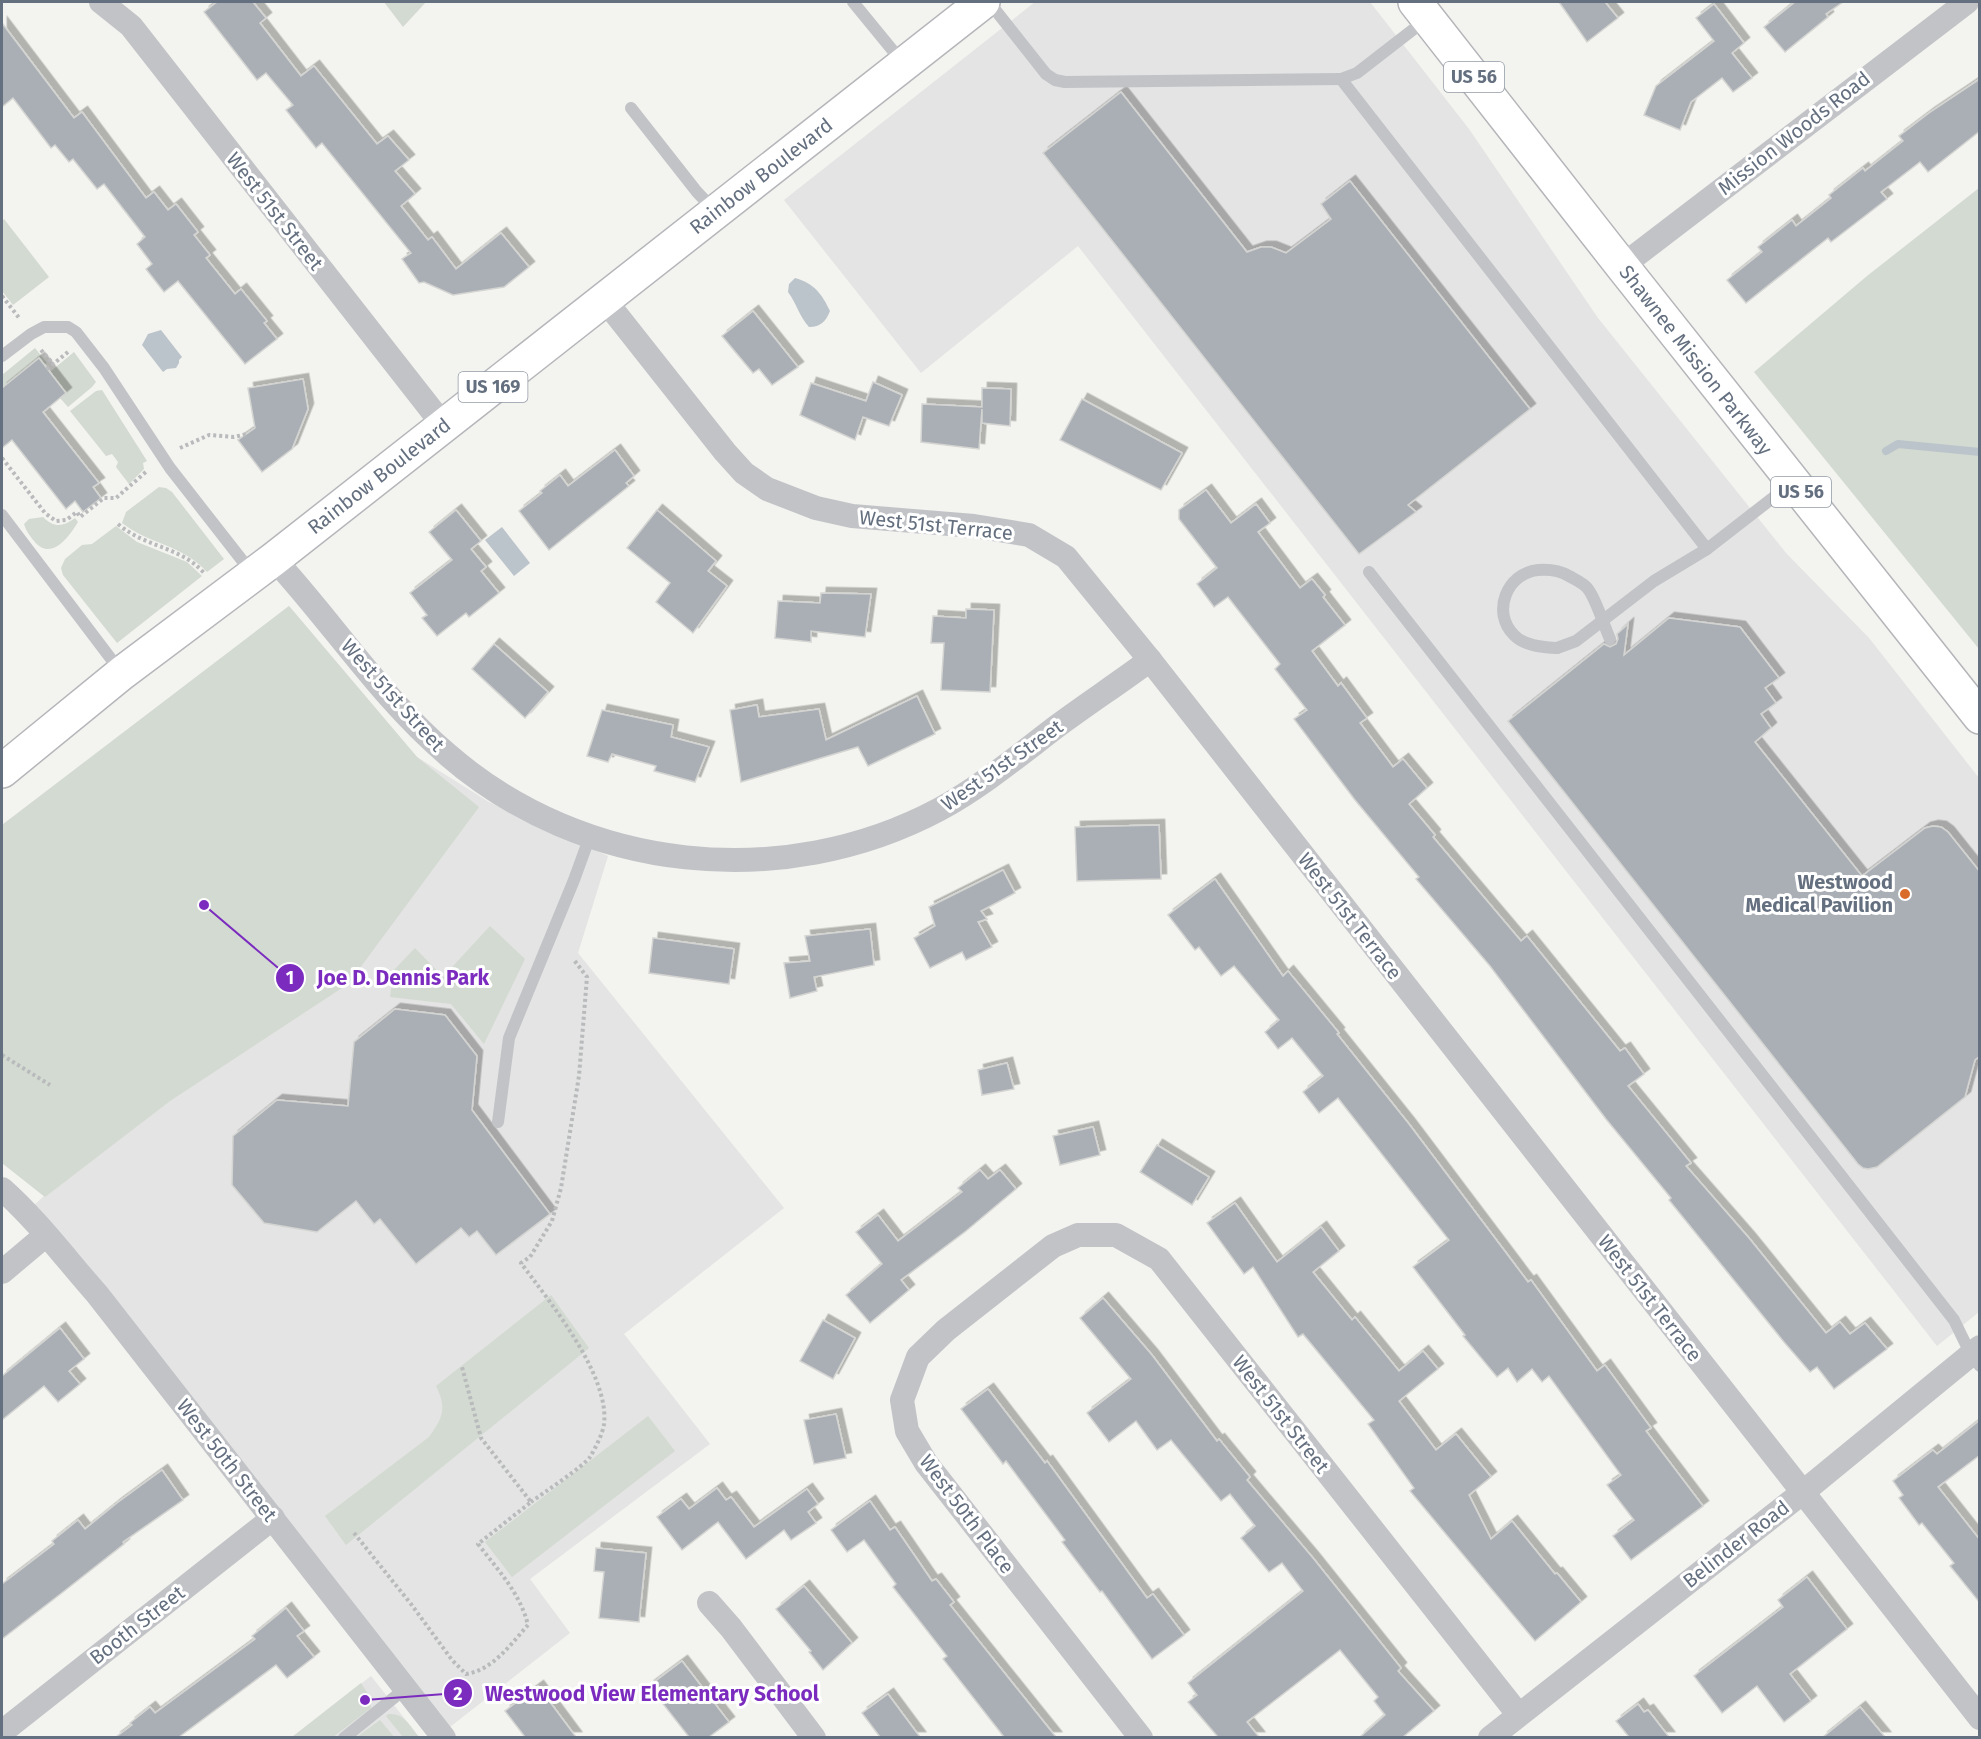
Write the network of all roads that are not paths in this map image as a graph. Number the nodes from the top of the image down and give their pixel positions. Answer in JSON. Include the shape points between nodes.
{"nodes":[{"id":1,"x":101,"y":2,"type":"edge"},
{"id":2,"x":853,"y":2,"type":"edge"},
{"id":3,"x":983,"y":2,"type":"edge"},
{"id":4,"x":989,"y":2,"type":"edge"},
{"id":5,"x":1967,"y":2,"type":"edge"},
{"id":6,"x":1422,"y":10,"type":"edge"},
{"id":7,"x":904,"y":64,"type":"junction"},
{"id":8,"x":1341,"y":79,"type":"junction"},
{"id":9,"x":630,"y":108,"type":"dead end"},
{"id":10,"x":715,"y":212,"type":"junction"},
{"id":11,"x":1622,"y":267,"type":"junction"},
{"id":12,"x":604,"y":299,"type":"junction"},
{"id":13,"x":2,"y":356,"type":"edge"},
{"id":14,"x":444,"y":426,"type":"junction"},
{"id":15,"x":1793,"y":482,"type":"junction"},
{"id":16,"x":2,"y":515,"type":"edge"},
{"id":17,"x":1707,"y":549,"type":"junction"},
{"id":18,"x":263,"y":566,"type":"junction"},
{"id":19,"x":1369,"y":572,"type":"dead end"},
{"id":20,"x":1610,"y":639,"type":"dead end"},
{"id":21,"x":1150,"y":660,"type":"junction"},
{"id":22,"x":122,"y":673,"type":"junction"},
{"id":23,"x":1980,"y":717,"type":"edge"},
{"id":24,"x":2,"y":771,"type":"edge"},
{"id":25,"x":590,"y":836,"type":"junction"},
{"id":26,"x":498,"y":1122,"type":"dead end"},
{"id":27,"x":2,"y":1189,"type":"edge"},
{"id":28,"x":46,"y":1235,"type":"junction"},
{"id":29,"x":2,"y":1272,"type":"edge"},
{"id":30,"x":997,"y":1290,"type":"joint"},
{"id":31,"x":1977,"y":1356,"type":"edge"},
{"id":32,"x":1802,"y":1492,"type":"junction"},
{"id":33,"x":273,"y":1518,"type":"junction"},
{"id":34,"x":709,"y":1603,"type":"dead end"},
{"id":35,"x":406,"y":1688,"type":"junction"},
{"id":36,"x":1518,"y":1714,"type":"junction"},
{"id":37,"x":1980,"y":1718,"type":"edge"},
{"id":38,"x":2,"y":1732,"type":"edge"},
{"id":39,"x":344,"y":1737,"type":"edge"},
{"id":40,"x":444,"y":1737,"type":"edge"},
{"id":41,"x":814,"y":1737,"type":"edge"},
{"id":42,"x":1141,"y":1737,"type":"edge"},
{"id":43,"x":1490,"y":1737,"type":"edge"}],
"edges":[{"from":1,"to":14,"type":"street","name":"West 51st Street","via":[[130,26]]},
{"from":2,"to":7,"type":"lane"},
{"from":3,"to":7,"type":"main road","name":"Rainbow Boulevard","number":"US 169"},
{"from":4,"to":8,"type":"lane","via":[[1055,80]]},
{"from":5,"to":11,"type":"street","name":"Mission Woods Road"},
{"from":6,"to":8,"type":"lane","via":[[1357,73]]},
{"from":6,"to":11,"type":"main road","name":"Shawnee Mission Parkway","number":"US 56"},
{"from":7,"to":10,"type":"main road","name":"Rainbow Boulevard","number":"US 169"},
{"from":8,"to":17,"type":"lane"},
{"from":9,"to":10,"type":"lane"},
{"from":10,"to":12,"type":"main road","name":"Rainbow Boulevard","number":"US 169"},
{"from":11,"to":15,"type":"main road","name":"Shawnee Mission Parkway","number":"US 56"},
{"from":12,"to":14,"type":"main road","name":"Rainbow Boulevard","number":"US 169"},
{"from":12,"to":21,"type":"street","name":"West 51st Terrace","via":[[725,452],[744,473],[767,489],[816,508],[852,516],[975,526],[1029,535],[1066,557]]},
{"from":13,"to":18,"type":"lane","via":[[44,327],[68,327],[76,332],[170,468]]},
{"from":14,"to":18,"type":"main road","name":"Rainbow Boulevard","number":"US 169"},
{"from":15,"to":17,"type":"lane"},
{"from":15,"to":23,"type":"main road","name":"Shawnee Mission Parkway","number":"US 56"},
{"from":16,"to":22,"type":"lane"},
{"from":17,"to":20,"type":"lane","bridge":true,"via":[[1654,581],[1575,641],[1557,648],[1540,647],[1514,636],[1504,618],[1507,589],[1517,577],[1532,571],[1562,571],[1587,588]]},
{"from":18,"to":22,"type":"main road","name":"Rainbow Boulevard","number":"US 169"},
{"from":18,"to":25,"type":"street","name":"West 51st Street","via":[[449,756],[507,798],[543,818]]},
{"from":19,"to":31,"type":"lane","via":[[1954,1320]]},
{"from":21,"to":25,"type":"street","name":"West 51st Street","via":[[971,792],[901,827],[861,841],[820,852],[735,861],[650,854]]},
{"from":21,"to":32,"type":"street","name":"West 51st Terrace"},
{"from":22,"to":24,"type":"main road","name":"Rainbow Boulevard","number":"US 169"},
{"from":25,"to":26,"type":"lane","via":[[509,1038]]},
{"from":27,"to":28,"type":"street","name":"West 50th Street"},
{"from":28,"to":29,"type":"street"},
{"from":28,"to":33,"type":"street","name":"West 50th Street"},
{"from":30,"to":36,"type":"street","name":"West 51st Street","via":[[1053,1246],[1078,1234],[1116,1235],[1159,1259]]},
{"from":30,"to":42,"type":"street","name":"West 50th Place","via":[[918,1357],[902,1400],[906,1431],[926,1463]]},
{"from":31,"to":32,"type":"street","name":"Belinder Road"},
{"from":32,"to":36,"type":"street","name":"Belinder Road"},
{"from":32,"to":37,"type":"street","name":"West 51st Terrace"},
{"from":33,"to":35,"type":"street","name":"West 50th Street"},
{"from":33,"to":38,"type":"street","name":"Booth Street"},
{"from":34,"to":41,"type":"street"},
{"from":35,"to":39,"type":"lane"},
{"from":35,"to":40,"type":"street","name":"West 50th Street"},
{"from":36,"to":43,"type":"street","name":"Belinder Road"}]}
